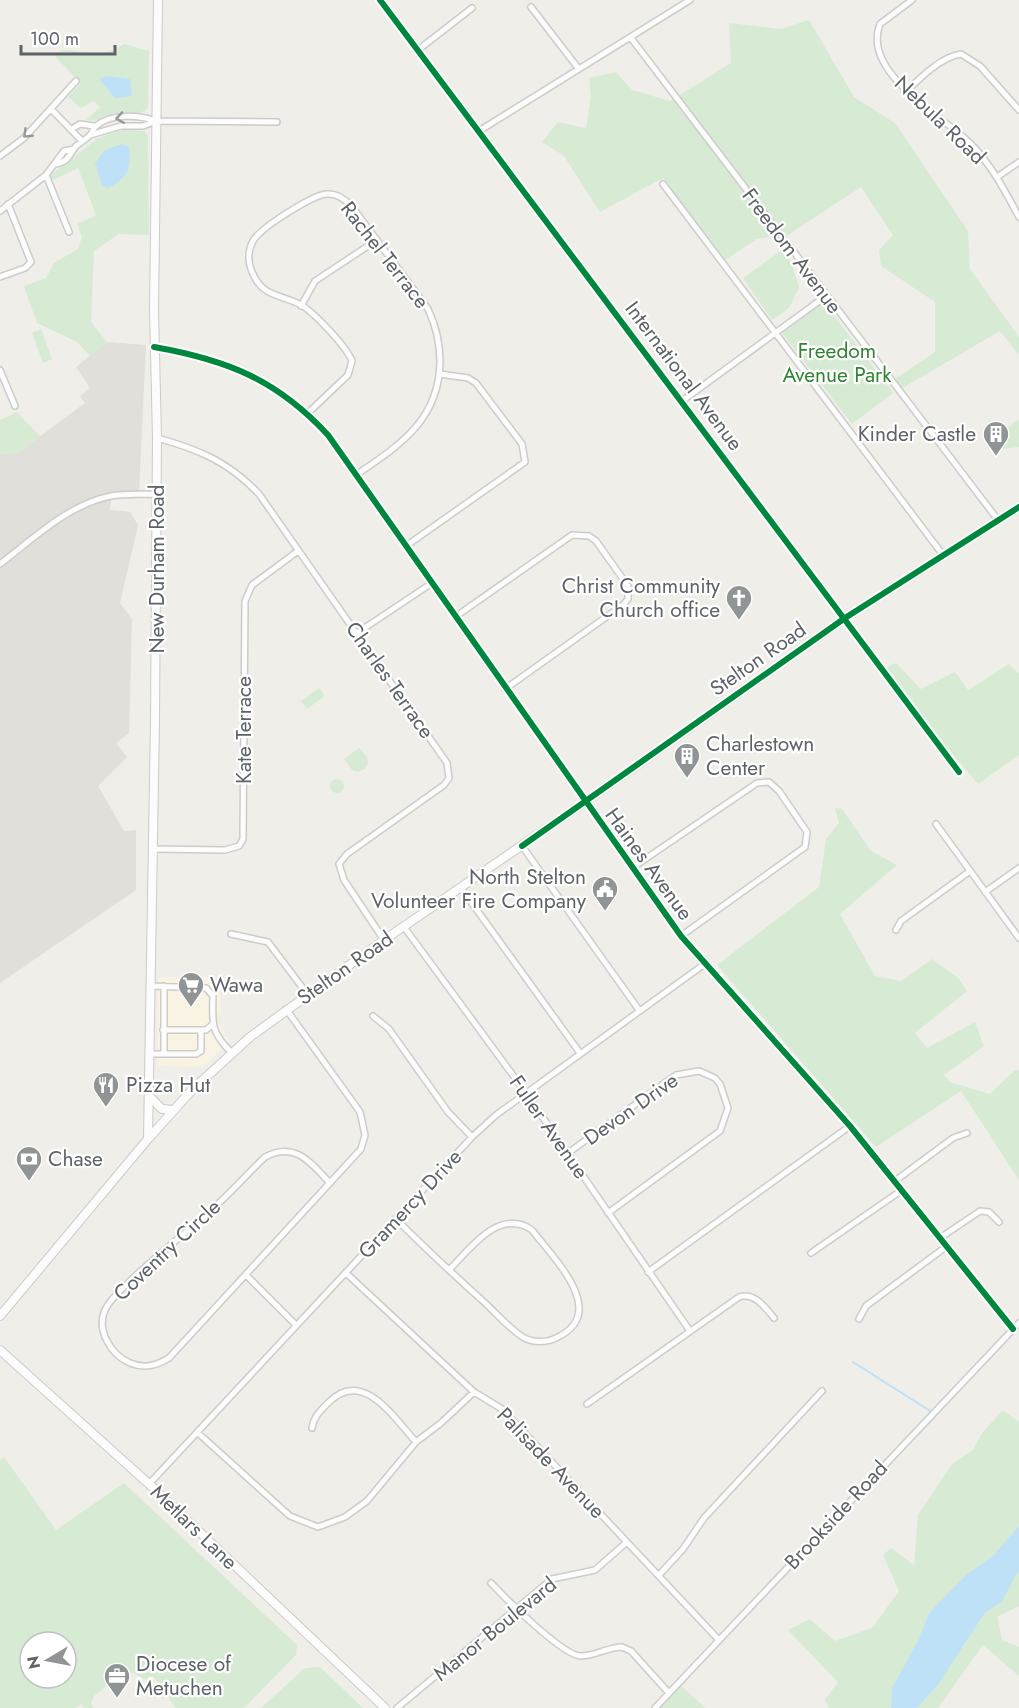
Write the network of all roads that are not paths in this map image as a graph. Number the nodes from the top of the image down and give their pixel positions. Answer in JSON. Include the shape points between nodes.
{"nodes":[{"id":1,"x":158,"y":0,"type":"edge"},
{"id":2,"x":380,"y":0,"type":"edge"},
{"id":3,"x":690,"y":0,"type":"edge"},
{"id":4,"x":912,"y":0,"type":"edge"},
{"id":5,"x":531,"y":7,"type":"dead end"},
{"id":6,"x":472,"y":8,"type":"dead end"},
{"id":7,"x":631,"y":38,"type":"junction"},
{"id":8,"x":418,"y":50,"type":"junction"},
{"id":9,"x":578,"y":68,"type":"junction"},
{"id":10,"x":76,"y":81,"type":"dead end"},
{"id":11,"x":907,"y":91,"type":"junction"},
{"id":12,"x":51,"y":109,"type":"junction"},
{"id":13,"x":1019,"y":110,"type":"edge"},
{"id":14,"x":156,"y":121,"type":"junction"},
{"id":15,"x":277,"y":122,"type":"dead end"},
{"id":16,"x":94,"y":126,"type":"junction"},
{"id":17,"x":72,"y":129,"type":"junction"},
{"id":18,"x":479,"y":131,"type":"junction"},
{"id":19,"x":90,"y":135,"type":"junction"},
{"id":20,"x":82,"y":141,"type":"junction"},
{"id":21,"x":0,"y":156,"type":"edge"},
{"id":22,"x":1019,"y":162,"type":"edge"},
{"id":23,"x":46,"y":176,"type":"junction"},
{"id":24,"x":997,"y":177,"type":"junction"},
{"id":25,"x":663,"y":184,"type":"dead end"},
{"id":26,"x":8,"y":204,"type":"junction"},
{"id":27,"x":0,"y":210,"type":"edge"},
{"id":28,"x":1019,"y":217,"type":"edge"},
{"id":29,"x":69,"y":232,"type":"dead end"},
{"id":30,"x":377,"y":240,"type":"junction"},
{"id":31,"x":0,"y":277,"type":"edge"},
{"id":32,"x":826,"y":296,"type":"junction"},
{"id":33,"x":301,"y":306,"type":"junction"},
{"id":34,"x":777,"y":332,"type":"junction"},
{"id":35,"x":154,"y":346,"type":"junction"},
{"id":36,"x":1,"y":373,"type":"edge"},
{"id":37,"x":440,"y":374,"type":"junction"},
{"id":38,"x":682,"y":401,"type":"junction"},
{"id":39,"x":15,"y":406,"type":"dead end"},
{"id":40,"x":308,"y":413,"type":"junction"},
{"id":41,"x":158,"y":438,"type":"junction"},
{"id":42,"x":356,"y":475,"type":"junction"},
{"id":43,"x":157,"y":494,"type":"junction"},
{"id":44,"x":1019,"y":507,"type":"edge"},
{"id":45,"x":998,"y":520,"type":"junction"},
{"id":46,"x":406,"y":546,"type":"junction"},
{"id":47,"x":298,"y":551,"type":"junction"},
{"id":48,"x":943,"y":555,"type":"junction"},
{"id":49,"x":0,"y":564,"type":"edge"},
{"id":50,"x":432,"y":583,"type":"junction"},
{"id":51,"x":455,"y":617,"type":"junction"},
{"id":52,"x":845,"y":618,"type":"junction"},
{"id":53,"x":357,"y":633,"type":"junction"},
{"id":54,"x":505,"y":689,"type":"junction"},
{"id":55,"x":959,"y":772,"type":"dead end"},
{"id":56,"x":585,"y":802,"type":"junction"},
{"id":57,"x":936,"y":824,"type":"dead end"},
{"id":58,"x":522,"y":846,"type":"junction"},
{"id":59,"x":152,"y":849,"type":"junction"},
{"id":60,"x":632,"y":868,"type":"junction"},
{"id":61,"x":1019,"y":868,"type":"edge"},
{"id":62,"x":970,"y":871,"type":"junction"},
{"id":63,"x":461,"y":888,"type":"junction"},
{"id":64,"x":985,"y":892,"type":"junction"},
{"id":65,"x":404,"y":927,"type":"junction"},
{"id":66,"x":896,"y":930,"type":"dead end"},
{"id":67,"x":231,"y":934,"type":"dead end"},
{"id":68,"x":681,"y":936,"type":"junction"},
{"id":69,"x":1019,"y":938,"type":"edge"},
{"id":70,"x":384,"y":940,"type":"junction"},
{"id":71,"x":706,"y":963,"type":"junction"},
{"id":72,"x":150,"y":986,"type":"junction"},
{"id":73,"x":164,"y":986,"type":"junction"},
{"id":74,"x":308,"y":994,"type":"junction"},
{"id":75,"x":286,"y":1010,"type":"junction"},
{"id":76,"x":639,"y":1010,"type":"junction"},
{"id":77,"x":373,"y":1016,"type":"dead end"},
{"id":78,"x":212,"y":1025,"type":"junction"},
{"id":79,"x":163,"y":1030,"type":"junction"},
{"id":80,"x":201,"y":1030,"type":"junction"},
{"id":81,"x":232,"y":1053,"type":"junction"},
{"id":82,"x":580,"y":1053,"type":"junction"},
{"id":83,"x":150,"y":1054,"type":"junction"},
{"id":84,"x":164,"y":1054,"type":"junction"},
{"id":85,"x":526,"y":1094,"type":"junction"},
{"id":86,"x":149,"y":1096,"type":"junction"},
{"id":87,"x":174,"y":1110,"type":"junction"},
{"id":88,"x":850,"y":1126,"type":"junction"},
{"id":89,"x":967,"y":1133,"type":"dead end"},
{"id":90,"x":472,"y":1137,"type":"junction"},
{"id":91,"x":148,"y":1139,"type":"junction"},
{"id":92,"x":568,"y":1153,"type":"junction"},
{"id":93,"x":895,"y":1181,"type":"junction"},
{"id":94,"x":330,"y":1183,"type":"junction"},
{"id":95,"x":902,"y":1190,"type":"junction"},
{"id":96,"x":608,"y":1213,"type":"junction"},
{"id":97,"x":397,"y":1220,"type":"junction"},
{"id":98,"x":999,"y":1221,"type":"dead end"},
{"id":99,"x":940,"y":1238,"type":"junction"},
{"id":100,"x":947,"y":1246,"type":"junction"},
{"id":101,"x":811,"y":1253,"type":"dead end"},
{"id":102,"x":449,"y":1270,"type":"junction"},
{"id":103,"x":648,"y":1272,"type":"junction"},
{"id":104,"x":346,"y":1273,"type":"junction"},
{"id":105,"x":246,"y":1275,"type":"junction"},
{"id":106,"x":0,"y":1316,"type":"edge"},
{"id":107,"x":774,"y":1318,"type":"dead end"},
{"id":108,"x":858,"y":1319,"type":"dead end"},
{"id":109,"x":1019,"y":1323,"type":"edge"},
{"id":110,"x":295,"y":1324,"type":"junction"},
{"id":111,"x":1013,"y":1329,"type":"junction"},
{"id":112,"x":690,"y":1331,"type":"junction"},
{"id":113,"x":0,"y":1350,"type":"edge"},
{"id":114,"x":0,"y":1362,"type":"edge"},
{"id":115,"x":17,"y":1367,"type":"junction"},
{"id":116,"x":822,"y":1391,"type":"dead end"},
{"id":117,"x":474,"y":1392,"type":"junction"},
{"id":118,"x":587,"y":1404,"type":"dead end"},
{"id":119,"x":312,"y":1428,"type":"dead end"},
{"id":120,"x":198,"y":1433,"type":"junction"},
{"id":121,"x":416,"y":1442,"type":"junction"},
{"id":122,"x":149,"y":1484,"type":"junction"},
{"id":123,"x":627,"y":1542,"type":"junction"},
{"id":124,"x":658,"y":1575,"type":"junction"},
{"id":125,"x":491,"y":1583,"type":"dead end"},
{"id":126,"x":516,"y":1609,"type":"junction"},
{"id":127,"x":718,"y":1639,"type":"junction"},
{"id":128,"x":669,"y":1693,"type":"junction"},
{"id":129,"x":385,"y":1708,"type":"edge"},
{"id":130,"x":397,"y":1708,"type":"edge"},
{"id":131,"x":654,"y":1708,"type":"edge"}],
"edges":[{"from":1,"to":14,"type":"main road","name":"New Durham Road"},
{"from":2,"to":8,"type":"street","name":"International Avenue"},
{"from":3,"to":7,"type":"street"},
{"from":4,"to":11,"type":"street","name":"Nebula Road","via":[[880,24],[877,39],[890,72]]},
{"from":5,"to":9,"type":"street"},
{"from":6,"to":8,"type":"street"},
{"from":7,"to":9,"type":"street"},
{"from":7,"to":32,"type":"street","name":"Freedom Avenue"},
{"from":8,"to":18,"type":"street","name":"International Avenue"},
{"from":9,"to":18,"type":"street"},
{"from":10,"to":12,"type":"street"},
{"from":11,"to":13,"type":"street","via":[[921,76],[961,54],[980,66]]},
{"from":11,"to":24,"type":"street","name":"Nebula Road","via":[[970,144]]},
{"from":12,"to":17,"type":"street"},
{"from":12,"to":21,"type":"street","one_way":true,"via":[[24,138]]},
{"from":14,"to":15,"type":"street"},
{"from":14,"to":16,"type":"street","one_way":true,"via":[[123,117]]},
{"from":14,"to":19,"type":"street"},
{"from":14,"to":35,"type":"main road","name":"New Durham Road"},
{"from":16,"to":17,"type":"street","via":[[80,124]]},
{"from":16,"to":19,"type":"street"},
{"from":17,"to":20,"type":"street"},
{"from":18,"to":38,"type":"street","name":"International Avenue"},
{"from":19,"to":20,"type":"street"},
{"from":20,"to":23,"type":"street","via":[[74,149],[64,151]]},
{"from":22,"to":24,"type":"street"},
{"from":23,"to":26,"type":"street"},
{"from":23,"to":29,"type":"street"},
{"from":24,"to":28,"type":"street","name":"Nebula Road"},
{"from":25,"to":34,"type":"street"},
{"from":26,"to":27,"type":"street"},
{"from":26,"to":31,"type":"street","via":[[31,262]]},
{"from":30,"to":33,"type":"street","via":[[315,281]]},
{"from":30,"to":33,"type":"street","name":"Rachel Terrace","via":[[350,204],[339,195],[327,194],[308,200],[258,234],[249,258],[258,285],[267,293]]},
{"from":30,"to":37,"type":"street","name":"Rachel Terrace","via":[[434,322]]},
{"from":32,"to":34,"type":"street"},
{"from":32,"to":45,"type":"street","name":"Freedom Avenue"},
{"from":33,"to":40,"type":"street","name":"Rachel Terrace","via":[[352,360],[348,375]]},
{"from":34,"to":38,"type":"street"},
{"from":34,"to":48,"type":"street"},
{"from":35,"to":40,"type":"street","name":"Haines Avenue","via":[[198,355],[252,375]]},
{"from":35,"to":41,"type":"main road","name":"New Durham Road"},
{"from":36,"to":39,"type":"street"},
{"from":37,"to":42,"type":"street","name":"Rachel Terrace","via":[[436,396],[417,427]]},
{"from":37,"to":46,"type":"street","via":[[476,383],[522,444],[525,462]]},
{"from":38,"to":52,"type":"street","name":"International Avenue"},
{"from":40,"to":42,"type":"street","name":"Haines Avenue"},
{"from":41,"to":43,"type":"main road","name":"New Durham Road"},
{"from":41,"to":47,"type":"street","name":"Charles Terrace","via":[[210,455],[242,476]]},
{"from":42,"to":46,"type":"street","name":"Haines Avenue"},
{"from":43,"to":49,"type":"street","via":[[111,496],[92,502],[70,512]]},
{"from":43,"to":59,"type":"main road","name":"New Durham Road"},
{"from":44,"to":45,"type":"main road","name":"Stelton Road"},
{"from":45,"to":48,"type":"main road","name":"Stelton Road"},
{"from":46,"to":50,"type":"street","name":"Haines Avenue"},
{"from":47,"to":53,"type":"street","name":"Charles Terrace"},
{"from":47,"to":59,"type":"street","name":"Kate Terrace","via":[[252,585],[244,601],[243,839],[239,846],[225,850]]},
{"from":48,"to":52,"type":"main road","name":"Stelton Road"},
{"from":50,"to":51,"type":"street","name":"Haines Avenue"},
{"from":50,"to":53,"type":"street"},
{"from":51,"to":54,"type":"street","name":"Haines Avenue"},
{"from":51,"to":54,"type":"street","via":[[572,535],[589,536],[596,541],[628,586],[628,599],[623,605]]},
{"from":52,"to":55,"type":"street","name":"International Avenue"},
{"from":52,"to":56,"type":"main road","name":"Stelton Road"},
{"from":53,"to":70,"type":"street","name":"Charles Terrace","via":[[450,771],[444,785],[341,860],[344,880]]},
{"from":54,"to":56,"type":"street","name":"Haines Avenue"},
{"from":56,"to":58,"type":"main road","name":"Stelton Road"},
{"from":56,"to":60,"type":"street","name":"Haines Avenue"},
{"from":57,"to":62,"type":"street"},
{"from":58,"to":63,"type":"main road","name":"Stelton Road"},
{"from":58,"to":76,"type":"street"},
{"from":59,"to":72,"type":"main road","name":"New Durham Road"},
{"from":60,"to":68,"type":"street","name":"Haines Avenue"},
{"from":60,"to":68,"type":"street","via":[[751,786],[769,782],[779,791],[807,832],[805,847]]},
{"from":61,"to":64,"type":"street"},
{"from":62,"to":64,"type":"street"},
{"from":62,"to":66,"type":"street","via":[[901,921]]},
{"from":63,"to":65,"type":"main road","name":"Stelton Road"},
{"from":63,"to":82,"type":"street"},
{"from":64,"to":69,"type":"street"},
{"from":65,"to":70,"type":"main road","name":"Stelton Road"},
{"from":65,"to":85,"type":"street","name":"Fuller Avenue"},
{"from":67,"to":74,"type":"street","via":[[261,938],[272,945]]},
{"from":68,"to":71,"type":"street","name":"Haines Avenue"},
{"from":70,"to":74,"type":"main road","name":"Stelton Road"},
{"from":71,"to":76,"type":"street","name":"Gramercy Drive"},
{"from":71,"to":88,"type":"street","name":"Haines Avenue"},
{"from":72,"to":73,"type":"street"},
{"from":72,"to":83,"type":"main road","name":"New Durham Road"},
{"from":73,"to":78,"type":"street","via":[[206,988],[213,996]]},
{"from":73,"to":79,"type":"street"},
{"from":74,"to":75,"type":"main road","name":"Stelton Road"},
{"from":75,"to":81,"type":"main road","name":"Stelton Road"},
{"from":75,"to":94,"type":"street","name":"Coventry Circle","via":[[360,1112],[365,1127],[361,1149]]},
{"from":76,"to":82,"type":"street","name":"Gramercy Drive"},
{"from":77,"to":90,"type":"street","via":[[389,1029],[448,1112]]},
{"from":78,"to":80,"type":"street"},
{"from":78,"to":81,"type":"street","via":[[219,1040]]},
{"from":79,"to":80,"type":"street"},
{"from":79,"to":84,"type":"street"},
{"from":80,"to":84,"type":"street","via":[[201,1051]]},
{"from":81,"to":87,"type":"main road","name":"Stelton Road"},
{"from":82,"to":85,"type":"street","name":"Gramercy Drive"},
{"from":83,"to":84,"type":"street"},
{"from":83,"to":86,"type":"main road","name":"New Durham Road"},
{"from":85,"to":90,"type":"street","name":"Gramercy Drive"},
{"from":85,"to":92,"type":"street","name":"Fuller Avenue"},
{"from":86,"to":87,"type":"main road","via":[[162,1109]]},
{"from":86,"to":91,"type":"main road","name":"New Durham Road"},
{"from":87,"to":91,"type":"main road","name":"Stelton Road"},
{"from":88,"to":93,"type":"street","name":"Haines Avenue"},
{"from":88,"to":103,"type":"street"},
{"from":89,"to":93,"type":"street","via":[[953,1138]]},
{"from":90,"to":97,"type":"street","name":"Gramercy Drive"},
{"from":91,"to":106,"type":"main road","name":"Stelton Road"},
{"from":92,"to":96,"type":"street","name":"Fuller Avenue"},
{"from":92,"to":96,"type":"street","name":"Devon Drive","via":[[676,1075],[699,1071],[720,1084],[728,1108],[720,1131]]},
{"from":93,"to":95,"type":"street","name":"Haines Avenue"},
{"from":94,"to":105,"type":"street","name":"Coventry Circle"},
{"from":94,"to":105,"type":"street","name":"Coventry Circle","via":[[305,1156],[295,1151],[274,1152],[265,1157],[112,1299],[103,1318],[105,1337],[111,1347],[136,1366],[160,1363]]},
{"from":95,"to":99,"type":"street","name":"Haines Avenue"},
{"from":95,"to":101,"type":"street"},
{"from":96,"to":103,"type":"street","name":"Fuller Avenue"},
{"from":97,"to":102,"type":"street"},
{"from":97,"to":104,"type":"street","name":"Gramercy Drive"},
{"from":98,"to":99,"type":"street","via":[[989,1212],[980,1211]]},
{"from":99,"to":100,"type":"street","name":"Haines Avenue"},
{"from":100,"to":108,"type":"street","via":[[866,1306]]},
{"from":100,"to":111,"type":"street","name":"Haines Avenue"},
{"from":102,"to":102,"type":"street","via":[[530,1341],[562,1336],[579,1315],[577,1291],[525,1225],[513,1222],[494,1227]]},
{"from":103,"to":112,"type":"street","name":"Fuller Avenue"},
{"from":104,"to":110,"type":"street","name":"Gramercy Drive"},
{"from":104,"to":117,"type":"street","name":"Palisade Avenue"},
{"from":105,"to":110,"type":"street"},
{"from":107,"to":112,"type":"street","via":[[764,1305],[745,1295]]},
{"from":109,"to":111,"type":"street","name":"Brookside Road"},
{"from":110,"to":120,"type":"street","name":"Gramercy Drive"},
{"from":111,"to":127,"type":"street","name":"Brookside Road"},
{"from":112,"to":118,"type":"street"},
{"from":113,"to":115,"type":"main road","name":"Metlars Lane"},
{"from":114,"to":115,"type":"main road"},
{"from":115,"to":122,"type":"main road","name":"Metlars Lane"},
{"from":116,"to":124,"type":"street","via":[[704,1518]]},
{"from":117,"to":121,"type":"street"},
{"from":117,"to":123,"type":"street","name":"Palisade Avenue","via":[[502,1409]]},
{"from":119,"to":121,"type":"street","via":[[316,1415],[337,1394],[354,1390],[378,1400]]},
{"from":120,"to":121,"type":"street","via":[[290,1516],[318,1527],[345,1517],[367,1501]]},
{"from":120,"to":122,"type":"street","name":"Gramercy Drive"},
{"from":122,"to":129,"type":"main road","name":"Metlars Lane"},
{"from":123,"to":124,"type":"street","name":"Palisade Avenue"},
{"from":123,"to":126,"type":"street","name":"Manor Boulevard","via":[[594,1570],[552,1579]]},
{"from":124,"to":127,"type":"street","name":"Palisade Avenue"},
{"from":125,"to":126,"type":"street"},
{"from":126,"to":128,"type":"street","via":[[578,1656],[622,1647]]},
{"from":126,"to":130,"type":"street","name":"Manor Boulevard"},
{"from":127,"to":128,"type":"street","name":"Brookside Road"},
{"from":128,"to":131,"type":"street","name":"Brookside Road"}]}
